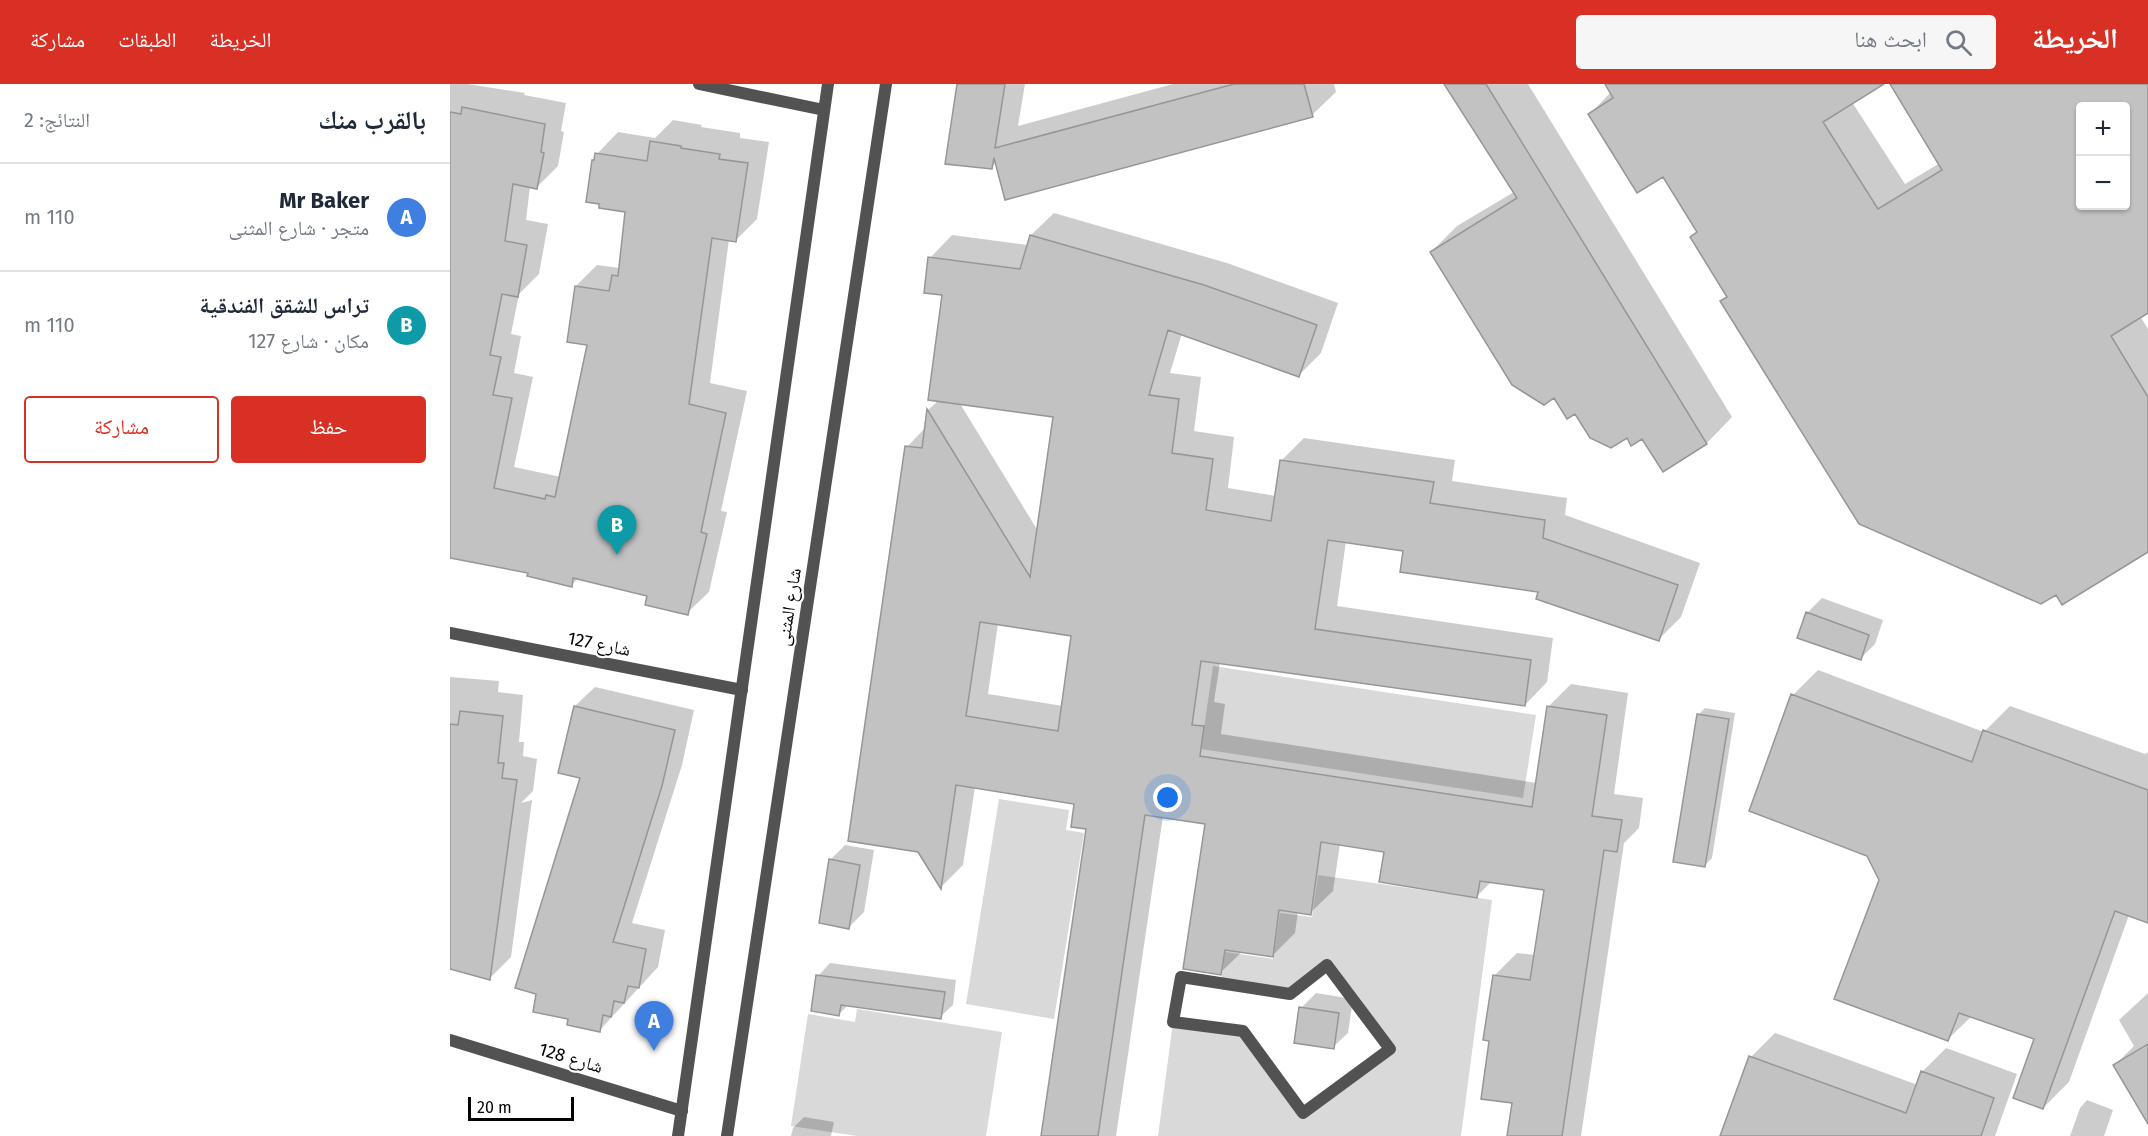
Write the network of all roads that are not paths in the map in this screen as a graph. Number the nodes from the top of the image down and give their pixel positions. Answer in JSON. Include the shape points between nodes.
{"nodes":[{"id":1,"x":699,"y":84,"type":"edge"},
{"id":2,"x":828,"y":84,"type":"edge"},
{"id":3,"x":886,"y":84,"type":"edge"},
{"id":4,"x":824,"y":110,"type":"junction"},
{"id":5,"x":450,"y":633,"type":"edge"},
{"id":6,"x":742,"y":690,"type":"junction"},
{"id":7,"x":1243,"y":1031,"type":"joint"},
{"id":8,"x":450,"y":1040,"type":"edge"},
{"id":9,"x":682,"y":1111,"type":"junction"},
{"id":10,"x":678,"y":1136,"type":"edge"},
{"id":11,"x":727,"y":1136,"type":"edge"}],
"edges":[{"from":1,"to":4,"type":"street"},
{"from":2,"to":4,"type":"street","name":"شارع المثنى"},
{"from":3,"to":11,"type":"street","name":"شارع المثنى"},
{"from":4,"to":6,"type":"street","name":"شارع المثنى"},
{"from":5,"to":6,"type":"street","name":"شارع 127"},
{"from":6,"to":9,"type":"street","name":"شارع المثنى"},
{"from":7,"to":7,"type":"street","via":[[1173,1022],[1181,977],[1290,994],[1327,965],[1390,1049],[1304,1113]]},
{"from":8,"to":9,"type":"street","name":"شارع 128"},
{"from":9,"to":10,"type":"street","name":"شارع المثنى"}]}
